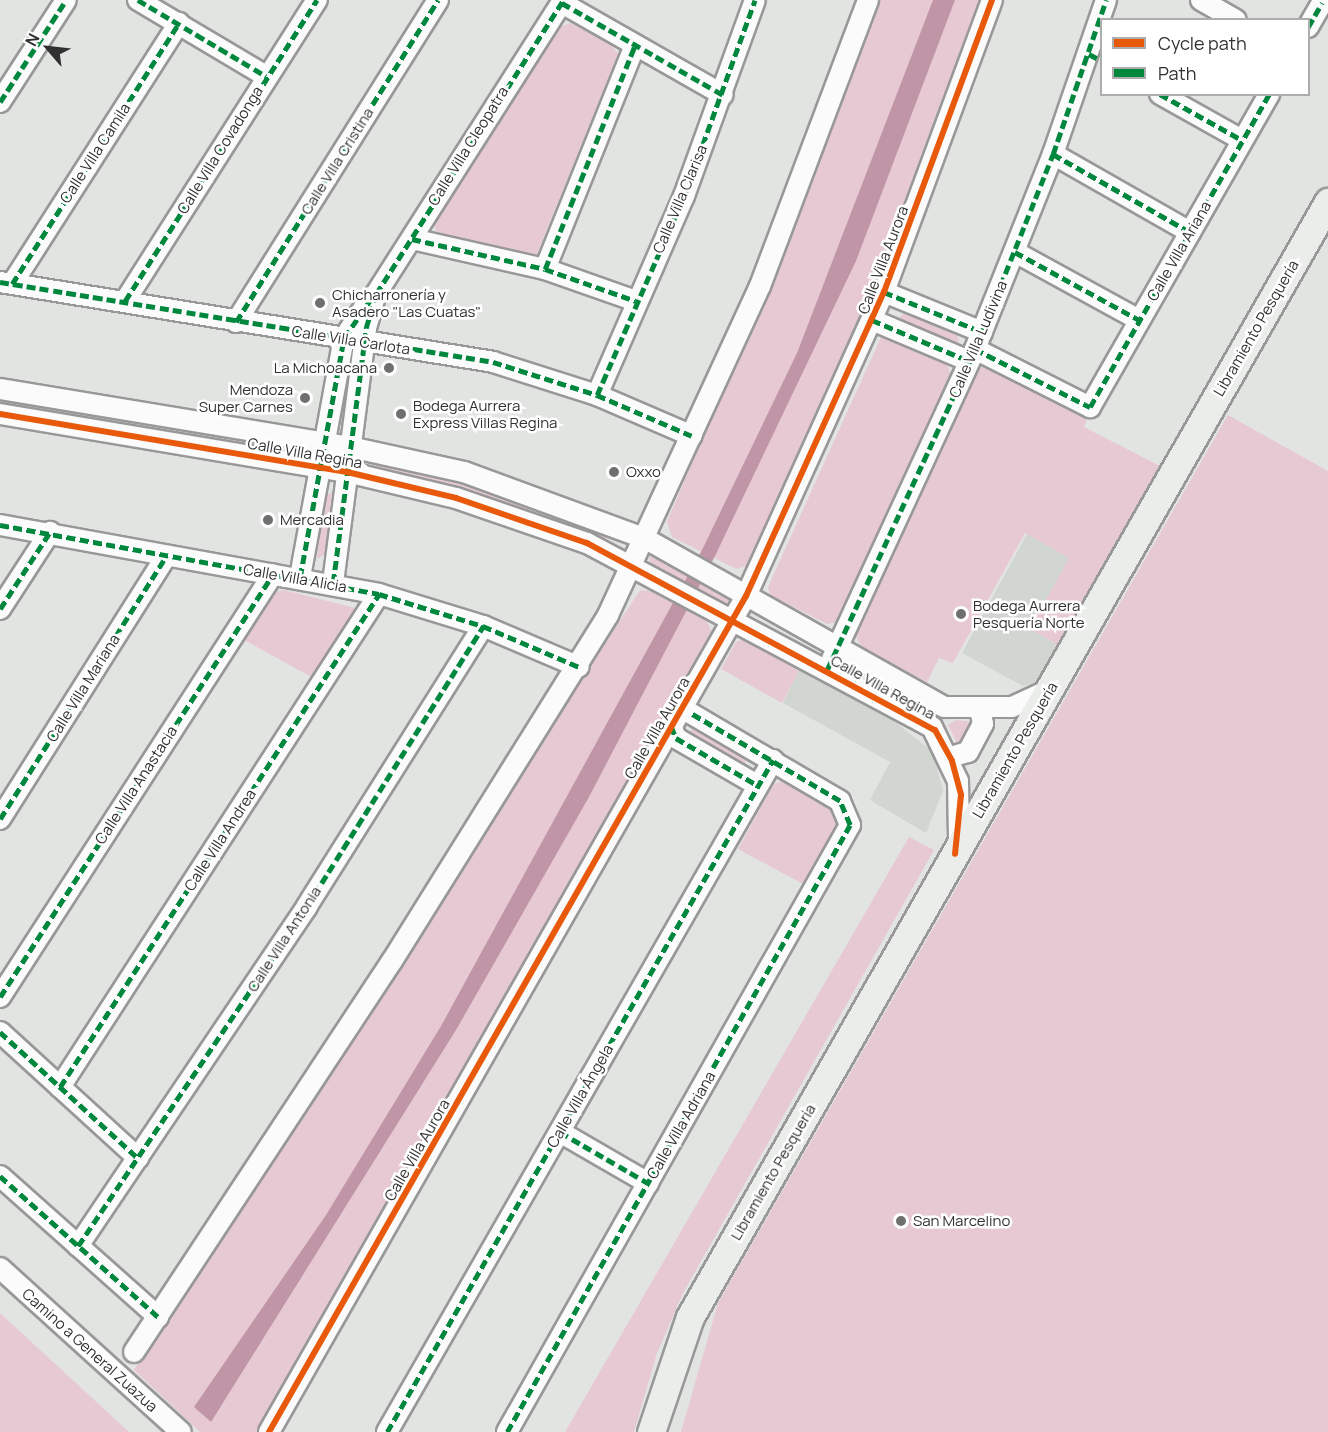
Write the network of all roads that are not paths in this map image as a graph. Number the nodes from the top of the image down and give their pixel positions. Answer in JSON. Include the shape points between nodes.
{"nodes":[{"id":1,"x":66,"y":0,"type":"edge"},
{"id":2,"x":138,"y":0,"type":"edge"},
{"id":3,"x":317,"y":0,"type":"edge"},
{"id":4,"x":438,"y":0,"type":"edge"},
{"id":5,"x":755,"y":0,"type":"edge"},
{"id":6,"x":868,"y":0,"type":"edge"},
{"id":7,"x":992,"y":0,"type":"edge"},
{"id":8,"x":1106,"y":0,"type":"edge"},
{"id":9,"x":1201,"y":0,"type":"edge"},
{"id":10,"x":562,"y":2,"type":"edge"},
{"id":11,"x":1322,"y":3,"type":"dead end"},
{"id":12,"x":1103,"y":18,"type":"edge"},
{"id":13,"x":1232,"y":18,"type":"edge"},
{"id":14,"x":179,"y":23,"type":"junction"},
{"id":15,"x":1310,"y":24,"type":"edge"},
{"id":16,"x":1100,"y":32,"type":"edge"},
{"id":17,"x":635,"y":45,"type":"junction"},
{"id":18,"x":1095,"y":58,"type":"edge"},
{"id":19,"x":266,"y":76,"type":"junction"},
{"id":20,"x":723,"y":95,"type":"junction"},
{"id":21,"x":1163,"y":96,"type":"edge"},
{"id":22,"x":1268,"y":96,"type":"edge"},
{"id":23,"x":0,"y":102,"type":"edge"},
{"id":24,"x":1242,"y":141,"type":"junction"},
{"id":25,"x":1053,"y":154,"type":"junction"},
{"id":26,"x":1328,"y":202,"type":"edge"},
{"id":27,"x":1190,"y":232,"type":"junction"},
{"id":28,"x":412,"y":238,"type":"junction"},
{"id":29,"x":1015,"y":252,"type":"junction"},
{"id":30,"x":545,"y":269,"type":"junction"},
{"id":31,"x":6,"y":283,"type":"edge"},
{"id":32,"x":884,"y":292,"type":"junction"},
{"id":33,"x":376,"y":294,"type":"junction"},
{"id":34,"x":125,"y":301,"type":"junction"},
{"id":35,"x":636,"y":301,"type":"junction"},
{"id":36,"x":872,"y":320,"type":"junction"},
{"id":37,"x":1139,"y":320,"type":"junction"},
{"id":38,"x":236,"y":322,"type":"junction"},
{"id":39,"x":344,"y":338,"type":"junction"},
{"id":40,"x":365,"y":342,"type":"junction"},
{"id":41,"x":975,"y":347,"type":"junction"},
{"id":42,"x":0,"y":389,"type":"edge"},
{"id":43,"x":597,"y":395,"type":"junction"},
{"id":44,"x":0,"y":414,"type":"edge"},
{"id":45,"x":692,"y":436,"type":"junction"},
{"id":46,"x":325,"y":443,"type":"junction"},
{"id":47,"x":350,"y":447,"type":"junction"},
{"id":48,"x":321,"y":467,"type":"junction"},
{"id":49,"x":347,"y":472,"type":"junction"},
{"id":50,"x":0,"y":525,"type":"edge"},
{"id":51,"x":50,"y":532,"type":"junction"},
{"id":52,"x":639,"y":553,"type":"junction"},
{"id":53,"x":166,"y":556,"type":"junction"},
{"id":54,"x":273,"y":574,"type":"junction"},
{"id":55,"x":300,"y":577,"type":"junction"},
{"id":56,"x":333,"y":583,"type":"junction"},
{"id":57,"x":379,"y":594,"type":"junction"},
{"id":58,"x":740,"y":608,"type":"junction"},
{"id":59,"x":0,"y":609,"type":"edge"},
{"id":60,"x":483,"y":626,"type":"junction"},
{"id":61,"x":838,"y":648,"type":"junction"},
{"id":62,"x":579,"y":667,"type":"junction"},
{"id":63,"x":827,"y":670,"type":"junction"},
{"id":64,"x":1051,"y":688,"type":"junction"},
{"id":65,"x":1007,"y":707,"type":"junction"},
{"id":66,"x":971,"y":708,"type":"junction"},
{"id":67,"x":677,"y":723,"type":"junction"},
{"id":68,"x":1018,"y":745,"type":"junction"},
{"id":69,"x":946,"y":750,"type":"junction"},
{"id":70,"x":772,"y":760,"type":"junction"},
{"id":71,"x":999,"y":779,"type":"junction"},
{"id":72,"x":959,"y":784,"type":"junction"},
{"id":73,"x":757,"y":785,"type":"junction"},
{"id":74,"x":0,"y":819,"type":"edge"},
{"id":75,"x":955,"y":854,"type":"junction"},
{"id":76,"x":0,"y":997,"type":"edge"},
{"id":77,"x":0,"y":1032,"type":"edge"},
{"id":78,"x":60,"y":1087,"type":"junction"},
{"id":79,"x":560,"y":1132,"type":"junction"},
{"id":80,"x":138,"y":1158,"type":"junction"},
{"id":81,"x":0,"y":1176,"type":"edge"},
{"id":82,"x":648,"y":1183,"type":"junction"},
{"id":83,"x":78,"y":1246,"type":"junction"},
{"id":84,"x":0,"y":1268,"type":"edge"},
{"id":85,"x":158,"y":1317,"type":"junction"},
{"id":86,"x":134,"y":1352,"type":"dead end"},
{"id":87,"x":275,"y":1429,"type":"edge"},
{"id":88,"x":181,"y":1432,"type":"edge"},
{"id":89,"x":387,"y":1432,"type":"edge"},
{"id":90,"x":507,"y":1432,"type":"edge"},
{"id":91,"x":651,"y":1432,"type":"edge"}],
"edges":[{"from":1,"to":23,"type":"street"},
{"from":2,"to":14,"type":"street"},
{"from":3,"to":19,"type":"street","name":"Calle Villa Covadonga"},
{"from":4,"to":38,"type":"street","name":"Calle Villa Cristina"},
{"from":5,"to":20,"type":"street","name":"Calle Villa Clarisa"},
{"from":6,"to":45,"type":"street","via":[[760,286]]},
{"from":7,"to":32,"type":"street","name":"Calle Villa Aurora"},
{"from":8,"to":12,"type":"street","name":"Calle Villa Ludivina"},
{"from":9,"to":13,"type":"street"},
{"from":10,"to":17,"type":"street"},
{"from":10,"to":28,"type":"street","name":"Calle Villa Cleopatra"},
{"from":11,"to":15,"type":"street"},
{"from":14,"to":19,"type":"street"},
{"from":14,"to":31,"type":"street","name":"Calle Villa Camila"},
{"from":16,"to":18,"type":"street","name":"Calle Villa Ludivina"},
{"from":17,"to":20,"type":"street"},
{"from":17,"to":30,"type":"street"},
{"from":18,"to":25,"type":"street","name":"Calle Villa Ludivina"},
{"from":19,"to":34,"type":"street","name":"Calle Villa Covadonga"},
{"from":20,"to":35,"type":"street","name":"Calle Villa Clarisa"},
{"from":21,"to":24,"type":"street"},
{"from":22,"to":24,"type":"street","name":"Calle Villa Ariana"},
{"from":24,"to":27,"type":"street","name":"Calle Villa Ariana"},
{"from":25,"to":27,"type":"street"},
{"from":25,"to":29,"type":"street","name":"Calle Villa Ludivina"},
{"from":26,"to":64,"type":"main road","name":"Libramiento Pesquería"},
{"from":27,"to":37,"type":"street","name":"Calle Villa Ariana"},
{"from":28,"to":30,"type":"street"},
{"from":28,"to":33,"type":"street","name":"Calle Villa Cleopatra"},
{"from":29,"to":37,"type":"street"},
{"from":29,"to":41,"type":"street","name":"Calle Villa Ludivina"},
{"from":30,"to":35,"type":"street"},
{"from":31,"to":34,"type":"street","name":"Calle Villa Carlota"},
{"from":32,"to":36,"type":"street","name":"Calle Villa Aurora"},
{"from":32,"to":41,"type":"street"},
{"from":33,"to":39,"type":"street","name":"Calle Villa Cleopatra"},
{"from":33,"to":40,"type":"street","name":"Calle Villa Cleopatra"},
{"from":34,"to":38,"type":"street","name":"Calle Villa Carlota"},
{"from":35,"to":43,"type":"street","name":"Calle Villa Clarisa"},
{"from":36,"to":41,"type":"street"},
{"from":36,"to":58,"type":"street","name":"Calle Villa Aurora"},
{"from":37,"to":41,"type":"street","name":"Calle Villa Ariana","via":[[1089,408]]},
{"from":38,"to":39,"type":"street","name":"Calle Villa Carlota"},
{"from":39,"to":40,"type":"street","name":"Calle Villa Carlota"},
{"from":39,"to":46,"type":"street","name":"Calle Villa Cleopatra"},
{"from":40,"to":43,"type":"street","name":"Calle Villa Carlota","via":[[493,362]]},
{"from":40,"to":47,"type":"street","name":"Calle Villa Cleopatra"},
{"from":41,"to":61,"type":"street","name":"Calle Villa Ludivina"},
{"from":42,"to":46,"type":"street","name":"Calle Villa Regina"},
{"from":43,"to":45,"type":"street","name":"Calle Villa Carlota"},
{"from":44,"to":48,"type":"street","name":"Calle Villa Regina"},
{"from":45,"to":52,"type":"street"},
{"from":46,"to":47,"type":"street","name":"Calle Villa Regina"},
{"from":46,"to":48,"type":"street","name":"Calle Villa Cleopatra"},
{"from":47,"to":49,"type":"street","name":"Calle Villa Cleopatra"},
{"from":47,"to":52,"type":"street","name":"Calle Villa Regina","via":[[484,478]]},
{"from":48,"to":49,"type":"street","name":"Calle Villa Regina"},
{"from":48,"to":55,"type":"street","name":"Calle Villa Cleopatra"},
{"from":49,"to":52,"type":"street","name":"Calle Villa Regina","via":[[503,512]]},
{"from":49,"to":56,"type":"street","name":"Calle Villa Cleopatra"},
{"from":50,"to":51,"type":"street","name":"Calle Villa Alicia"},
{"from":51,"to":53,"type":"street","name":"Calle Villa Alicia"},
{"from":51,"to":59,"type":"street"},
{"from":52,"to":58,"type":"street","name":"Calle Villa Regina","via":[[676,558],[719,581]]},
{"from":52,"to":58,"type":"street","name":"Calle Villa Regina","via":[[662,581],[704,605]]},
{"from":52,"to":62,"type":"street"},
{"from":53,"to":54,"type":"street","name":"Calle Villa Alicia"},
{"from":53,"to":74,"type":"street","name":"Calle Villa Mariana"},
{"from":54,"to":55,"type":"street","name":"Calle Villa Alicia"},
{"from":54,"to":76,"type":"street","name":"Calle Villa Anastacia"},
{"from":55,"to":56,"type":"street","name":"Calle Villa Alicia"},
{"from":56,"to":57,"type":"street","name":"Calle Villa Alicia"},
{"from":57,"to":60,"type":"street","name":"Calle Villa Alicia"},
{"from":57,"to":78,"type":"street","name":"Calle Villa Andrea"},
{"from":58,"to":61,"type":"street","name":"Calle Villa Regina"},
{"from":58,"to":63,"type":"street","name":"Calle Villa Regina"},
{"from":58,"to":67,"type":"street","name":"Calle Villa Aurora"},
{"from":60,"to":62,"type":"street","name":"Calle Villa Alicia"},
{"from":60,"to":80,"type":"street","name":"Calle Villa Antonia"},
{"from":61,"to":63,"type":"street","name":"Calle Villa Ludivina"},
{"from":61,"to":66,"type":"street","name":"Calle Villa Regina","via":[[944,707]]},
{"from":62,"to":85,"type":"street"},
{"from":63,"to":69,"type":"street","name":"Calle Villa Regina","via":[[932,727]]},
{"from":64,"to":65,"type":"street","name":"Calle Villa Regina"},
{"from":64,"to":68,"type":"main road","name":"Libramiento Pesquería"},
{"from":65,"to":66,"type":"street","name":"Calle Villa Regina"},
{"from":65,"to":68,"type":"street","via":[[1022,717]]},
{"from":66,"to":69,"type":"street","via":[[949,711],[940,722]]},
{"from":66,"to":69,"type":"street","via":[[983,724],[968,752]]},
{"from":67,"to":70,"type":"street"},
{"from":67,"to":73,"type":"street"},
{"from":67,"to":87,"type":"street","name":"Calle Villa Aurora"},
{"from":68,"to":71,"type":"main road","name":"Libramiento Pesquería"},
{"from":69,"to":72,"type":"street","name":"Calle Villa Regina"},
{"from":70,"to":73,"type":"street","name":"Calle Villa Ángela"},
{"from":70,"to":82,"type":"street","name":"Calle Villa Adriana","via":[[840,801],[850,817],[848,833]]},
{"from":71,"to":72,"type":"street","via":[[973,793]]},
{"from":71,"to":75,"type":"main road","name":"Libramiento Pesquería"},
{"from":72,"to":75,"type":"street","name":"Calle Villa Regina","via":[[962,817]]},
{"from":73,"to":79,"type":"street","name":"Calle Villa Ángela"},
{"from":75,"to":91,"type":"main road","name":"Libramiento Pesquería","via":[[690,1317]]},
{"from":77,"to":78,"type":"street"},
{"from":78,"to":80,"type":"street"},
{"from":79,"to":82,"type":"street"},
{"from":79,"to":89,"type":"street","name":"Calle Villa Ángela"},
{"from":80,"to":83,"type":"street","name":"Calle Villa Antonia"},
{"from":81,"to":83,"type":"street"},
{"from":82,"to":90,"type":"street","name":"Calle Villa Adriana"},
{"from":83,"to":85,"type":"street"},
{"from":84,"to":88,"type":"street","name":"Camino a General Zuazua"},
{"from":85,"to":86,"type":"street"}]}
